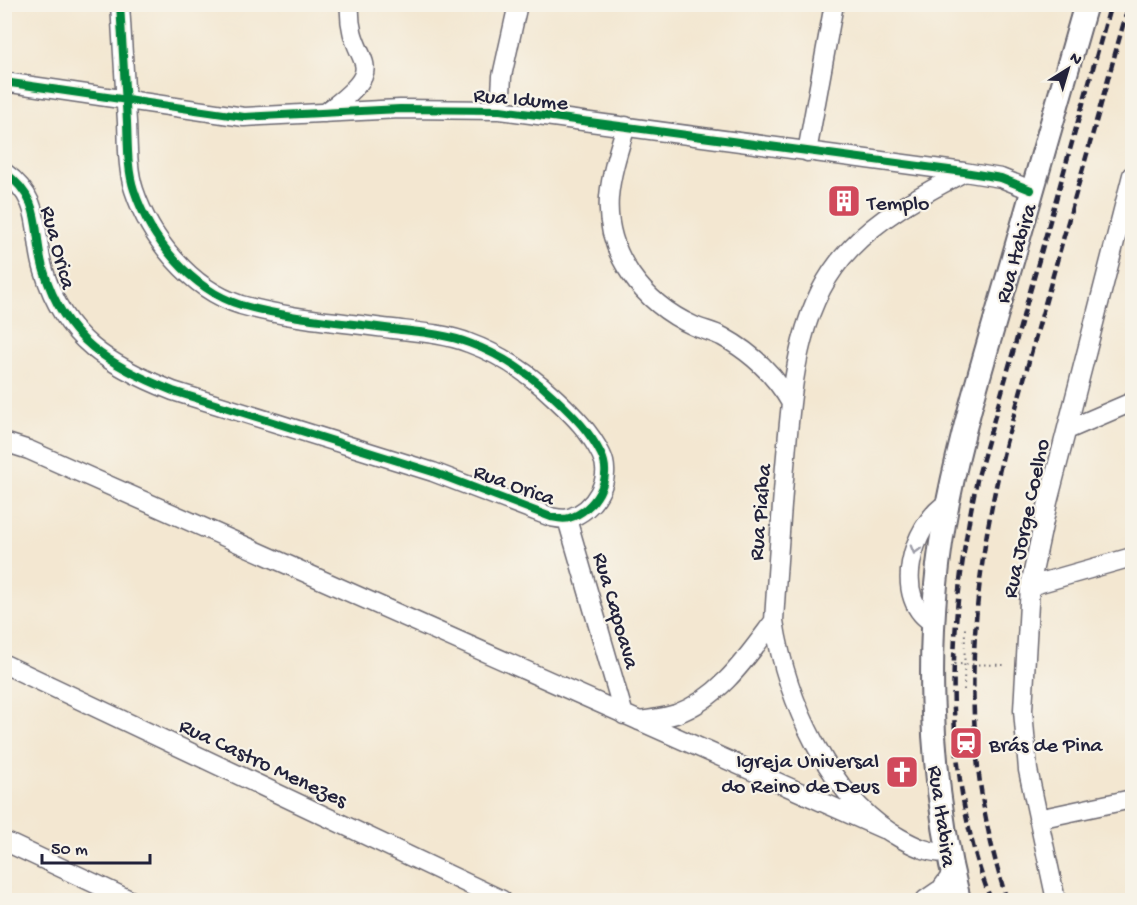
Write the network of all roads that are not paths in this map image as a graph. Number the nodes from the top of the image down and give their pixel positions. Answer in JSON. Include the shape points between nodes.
{"nodes":[{"id":1,"x":120,"y":4,"type":"edge"},
{"id":2,"x":350,"y":4,"type":"edge"},
{"id":3,"x":518,"y":4,"type":"edge"},
{"id":4,"x":834,"y":4,"type":"edge"},
{"id":5,"x":1086,"y":4,"type":"edge"},
{"id":6,"x":4,"y":82,"type":"edge"},
{"id":7,"x":126,"y":101,"type":"junction"},
{"id":8,"x":500,"y":110,"type":"junction"},
{"id":9,"x":325,"y":113,"type":"junction"},
{"id":10,"x":626,"y":126,"type":"junction"},
{"id":11,"x":807,"y":152,"type":"junction"},
{"id":12,"x":4,"y":172,"type":"edge"},
{"id":13,"x":964,"y":172,"type":"junction"},
{"id":14,"x":1132,"y":175,"type":"edge"},
{"id":15,"x":1031,"y":190,"type":"junction"},
{"id":16,"x":1130,"y":197,"type":"edge"},
{"id":17,"x":1132,"y":402,"type":"edge"},
{"id":18,"x":791,"y":403,"type":"junction"},
{"id":19,"x":1067,"y":430,"type":"junction"},
{"id":20,"x":4,"y":442,"type":"edge"},
{"id":21,"x":567,"y":519,"type":"junction"},
{"id":22,"x":1132,"y":557,"type":"edge"},
{"id":23,"x":1030,"y":586,"type":"junction"},
{"id":24,"x":774,"y":621,"type":"junction"},
{"id":25,"x":4,"y":664,"type":"edge"},
{"id":26,"x":632,"y":718,"type":"junction"},
{"id":27,"x":1132,"y":799,"type":"edge"},
{"id":28,"x":1038,"y":819,"type":"junction"},
{"id":29,"x":883,"y":829,"type":"junction"},
{"id":30,"x":4,"y":842,"type":"edge"},
{"id":31,"x":950,"y":863,"type":"junction"},
{"id":32,"x":1050,"y":876,"type":"junction"},
{"id":33,"x":130,"y":900,"type":"edge"},
{"id":34,"x":502,"y":900,"type":"edge"},
{"id":35,"x":925,"y":900,"type":"edge"},
{"id":36,"x":959,"y":900,"type":"edge"},
{"id":37,"x":1056,"y":900,"type":"edge"},
{"id":38,"x":1068,"y":900,"type":"edge"}],
"edges":[{"from":1,"to":7,"type":"street","name":"Rua Orica"},
{"from":2,"to":9,"type":"street","via":[[352,34],[366,61],[365,76],[357,88]]},
{"from":3,"to":8,"type":"street","via":[[502,76]]},
{"from":4,"to":11,"type":"street"},
{"from":5,"to":15,"type":"main road","name":"Rua Itabira"},
{"from":6,"to":7,"type":"street","name":"Rua Idume"},
{"from":7,"to":9,"type":"street","name":"Rua Idume","via":[[244,117]]},
{"from":7,"to":21,"type":"street","name":"Rua Orica","via":[[133,187],[145,219],[184,269],[239,304],[423,332],[468,342],[508,361],[578,419],[605,461],[605,481],[596,499]]},
{"from":8,"to":9,"type":"street","name":"Rua Idume"},
{"from":8,"to":10,"type":"street","name":"Rua Idume"},
{"from":10,"to":11,"type":"street","name":"Rua Idume"},
{"from":10,"to":18,"type":"street","via":[[609,198],[612,232],[622,261],[639,288],[665,310],[722,336],[746,352],[779,383]]},
{"from":11,"to":13,"type":"street","name":"Rua Idume"},
{"from":12,"to":21,"type":"street","name":"Rua Orica","via":[[28,199],[38,225],[43,270],[58,308],[78,335],[105,359],[173,391],[433,472],[531,511]]},
{"from":13,"to":15,"type":"street","name":"Rua Idume","via":[[1001,178]]},
{"from":13,"to":18,"type":"street","name":"Rua Piaíba","via":[[878,222],[849,249],[812,308]]},
{"from":14,"to":16,"type":"street","name":"Rua Jorge Coelho"},
{"from":15,"to":31,"type":"main road","name":"Rua Itabira","via":[[963,437],[941,546],[935,624],[935,757]]},
{"from":16,"to":19,"type":"street","name":"Rua Jorge Coelho"},
{"from":17,"to":19,"type":"street"},
{"from":18,"to":24,"type":"street","name":"Rua Piaíba"},
{"from":19,"to":23,"type":"street","name":"Rua Jorge Coelho"},
{"from":20,"to":26,"type":"street"},
{"from":21,"to":26,"type":"street","name":"Rua Capoava"},
{"from":22,"to":23,"type":"street"},
{"from":23,"to":28,"type":"street","name":"Rua Jorge Coelho","via":[[1023,710],[1028,770]]},
{"from":24,"to":26,"type":"street","via":[[729,680],[701,701],[676,714]]},
{"from":24,"to":29,"type":"street","name":"Rua Piaíba","via":[[790,688],[810,736],[847,794]]},
{"from":25,"to":34,"type":"street","name":"Rua Castro Menezes"},
{"from":26,"to":29,"type":"street"},
{"from":27,"to":28,"type":"street"},
{"from":28,"to":32,"type":"street","name":"Rua Jorge Coelho"},
{"from":29,"to":31,"type":"street","name":"Rua Piaíba"},
{"from":30,"to":33,"type":"street"},
{"from":31,"to":35,"type":"street","via":[[941,889]]},
{"from":31,"to":36,"type":"main road","name":"Rua Itabira"},
{"from":32,"to":37,"type":"street","name":"Rua Jorge Coelho"},
{"from":32,"to":38,"type":"street"}]}
